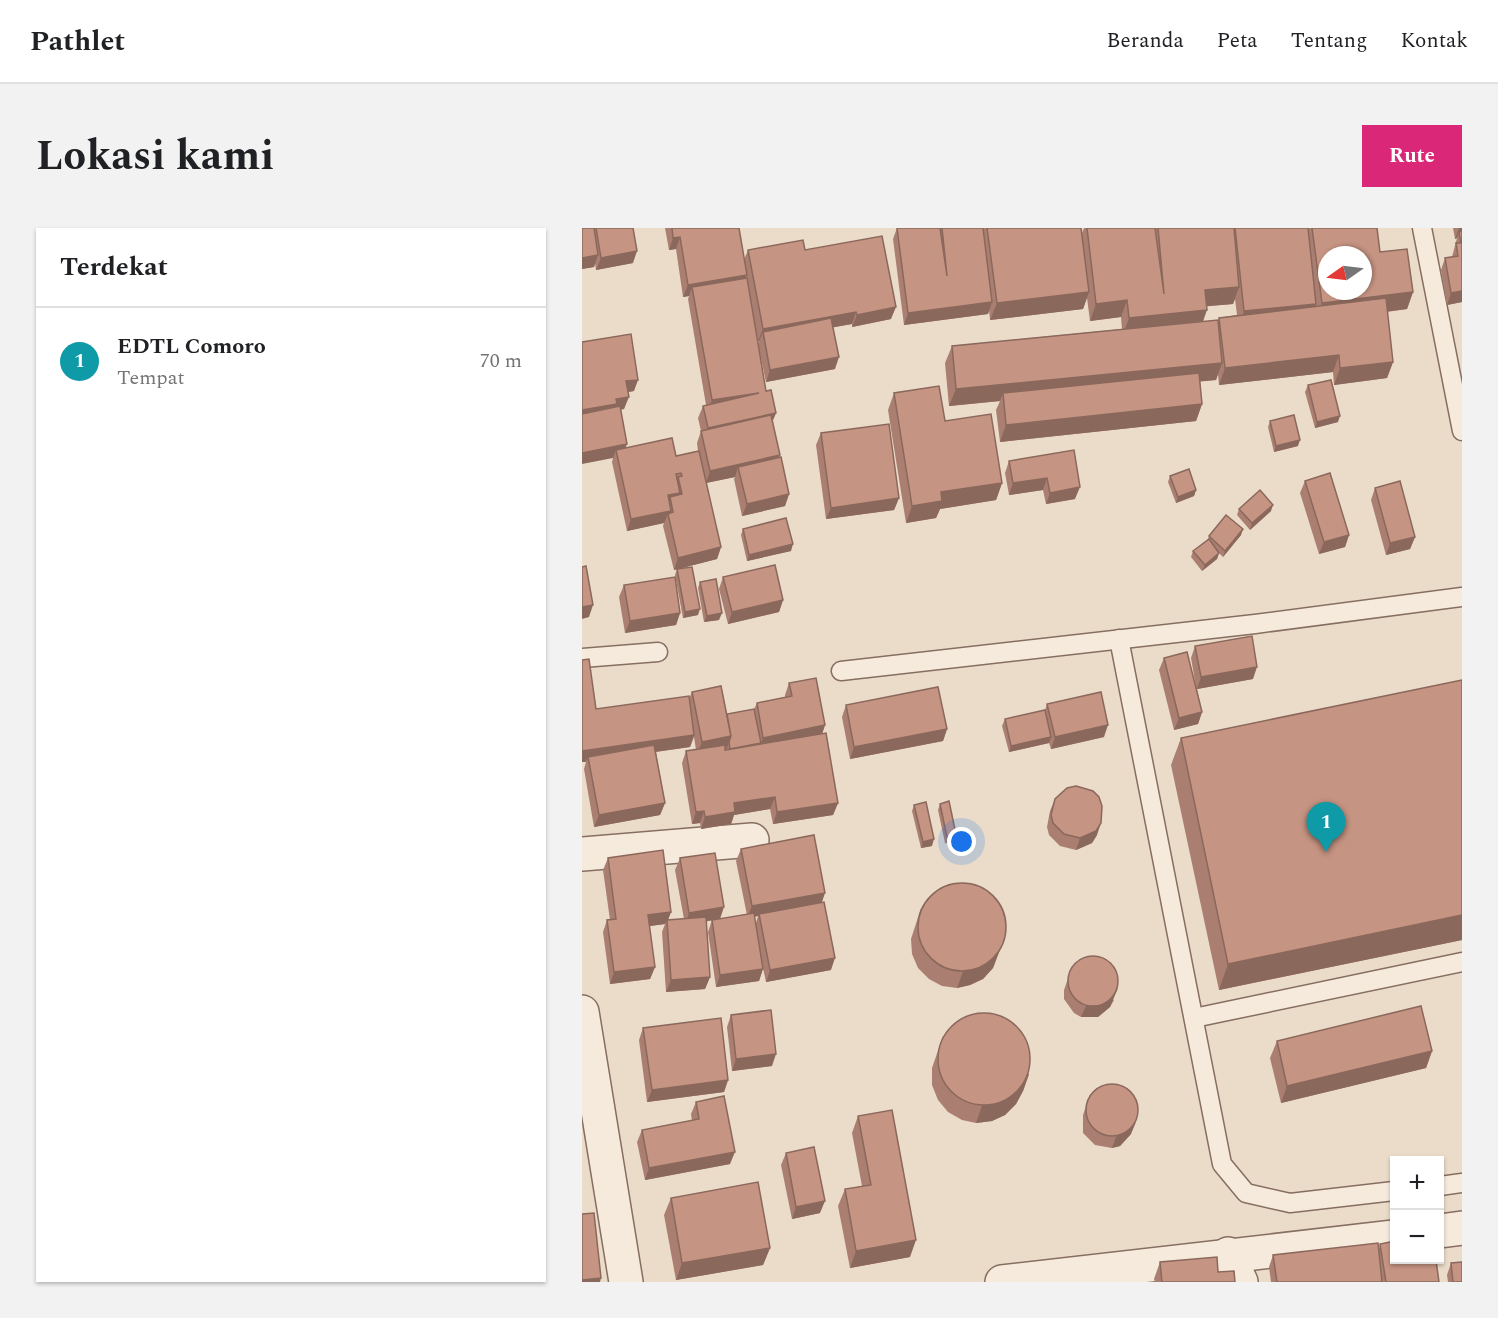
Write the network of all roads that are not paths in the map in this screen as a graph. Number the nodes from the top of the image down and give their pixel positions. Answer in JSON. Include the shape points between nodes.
{"nodes":[{"id":1,"x":1422,"y":228,"type":"edge"},
{"id":2,"x":1458,"y":394,"type":"edge"},
{"id":3,"x":1462,"y":431,"type":"edge"},
{"id":4,"x":1462,"y":597,"type":"edge"},
{"id":5,"x":1119,"y":639,"type":"junction"},
{"id":6,"x":658,"y":652,"type":"dead end"},
{"id":7,"x":582,"y":658,"type":"edge"},
{"id":8,"x":841,"y":671,"type":"dead end"},
{"id":9,"x":752,"y":840,"type":"dead end"},
{"id":10,"x":582,"y":855,"type":"edge"},
{"id":11,"x":1462,"y":962,"type":"edge"},
{"id":12,"x":582,"y":1012,"type":"edge"},
{"id":13,"x":1194,"y":1018,"type":"junction"},
{"id":14,"x":1462,"y":1183,"type":"edge"},
{"id":15,"x":1444,"y":1185,"type":"edge"},
{"id":16,"x":1390,"y":1192,"type":"edge"},
{"id":17,"x":1462,"y":1228,"type":"edge"},
{"id":18,"x":1444,"y":1230,"type":"edge"},
{"id":19,"x":1390,"y":1238,"type":"edge"},
{"id":20,"x":1234,"y":1268,"type":"edge"},
{"id":21,"x":626,"y":1282,"type":"edge"},
{"id":22,"x":1002,"y":1282,"type":"edge"}],
"edges":[{"from":1,"to":2,"type":"lane"},
{"from":2,"to":3,"type":"lane"},
{"from":4,"to":5,"type":"lane"},
{"from":5,"to":8,"type":"lane"},
{"from":5,"to":13,"type":"lane"},
{"from":6,"to":7,"type":"lane"},
{"from":9,"to":10,"type":"street"},
{"from":11,"to":13,"type":"lane"},
{"from":12,"to":21,"type":"street"},
{"from":13,"to":16,"type":"lane","via":[[1222,1164],[1246,1193],[1290,1203]]},
{"from":14,"to":15,"type":"lane"},
{"from":17,"to":18,"type":"street"},
{"from":19,"to":20,"type":"street"},
{"from":20,"to":22,"type":"street"}]}
